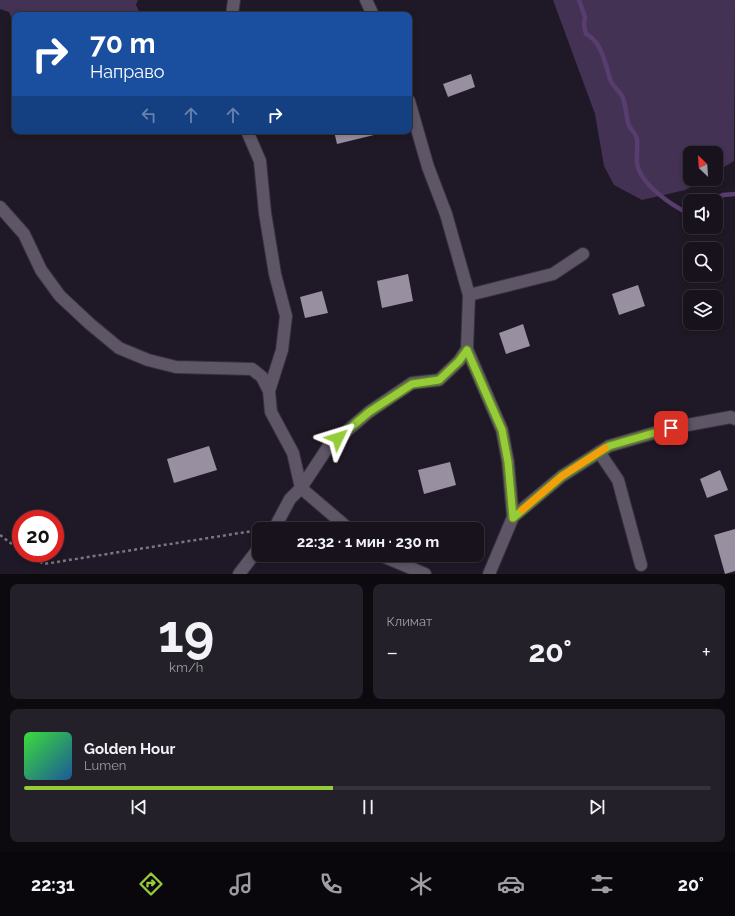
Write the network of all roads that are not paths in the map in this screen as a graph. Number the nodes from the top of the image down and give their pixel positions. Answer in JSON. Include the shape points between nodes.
{"nodes":[{"id":1,"x":234,"y":0,"type":"edge"},
{"id":2,"x":366,"y":0,"type":"edge"},
{"id":3,"x":232,"y":12,"type":"edge"},
{"id":4,"x":372,"y":12,"type":"edge"},
{"id":5,"x":412,"y":111,"type":"edge"},
{"id":6,"x":248,"y":134,"type":"edge"},
{"id":7,"x":0,"y":207,"type":"edge"},
{"id":8,"x":583,"y":254,"type":"dead end"},
{"id":9,"x":469,"y":295,"type":"junction"},
{"id":10,"x":467,"y":350,"type":"junction"},
{"id":11,"x":269,"y":391,"type":"junction"},
{"id":12,"x":735,"y":419,"type":"edge"},
{"id":13,"x":599,"y":452,"type":"junction"},
{"id":14,"x":301,"y":488,"type":"junction"},
{"id":15,"x":513,"y":518,"type":"junction"},
{"id":16,"x":278,"y":522,"type":"edge"},
{"id":17,"x":341,"y":522,"type":"edge"},
{"id":18,"x":252,"y":557,"type":"edge"},
{"id":19,"x":395,"y":562,"type":"edge"},
{"id":20,"x":641,"y":566,"type":"dead end"},
{"id":21,"x":418,"y":573,"type":"edge"},
{"id":22,"x":239,"y":574,"type":"edge"},
{"id":23,"x":490,"y":574,"type":"edge"}],
"edges":[{"from":1,"to":3,"type":"street"},
{"from":2,"to":4,"type":"street"},
{"from":5,"to":9,"type":"street"},
{"from":6,"to":11,"type":"street","via":[[260,161],[270,244],[286,316],[282,350]]},
{"from":7,"to":11,"type":"street","via":[[24,234],[41,270],[60,296],[119,348],[148,360],[176,367],[252,369],[262,377]]},
{"from":8,"to":9,"type":"street","via":[[553,274]]},
{"from":9,"to":10,"type":"street"},
{"from":10,"to":14,"type":"street","via":[[439,380],[412,384],[369,412],[328,447]]},
{"from":10,"to":15,"type":"street","via":[[502,430]]},
{"from":11,"to":14,"type":"street","via":[[271,412],[293,453]]},
{"from":12,"to":13,"type":"street","via":[[731,417],[671,428],[609,446]]},
{"from":13,"to":15,"type":"street","via":[[562,476]]},
{"from":13,"to":20,"type":"street","via":[[618,480]]},
{"from":14,"to":16,"type":"street","via":[[290,500]]},
{"from":14,"to":17,"type":"street"},
{"from":15,"to":23,"type":"street"},
{"from":18,"to":22,"type":"street"},
{"from":19,"to":21,"type":"street"}]}
